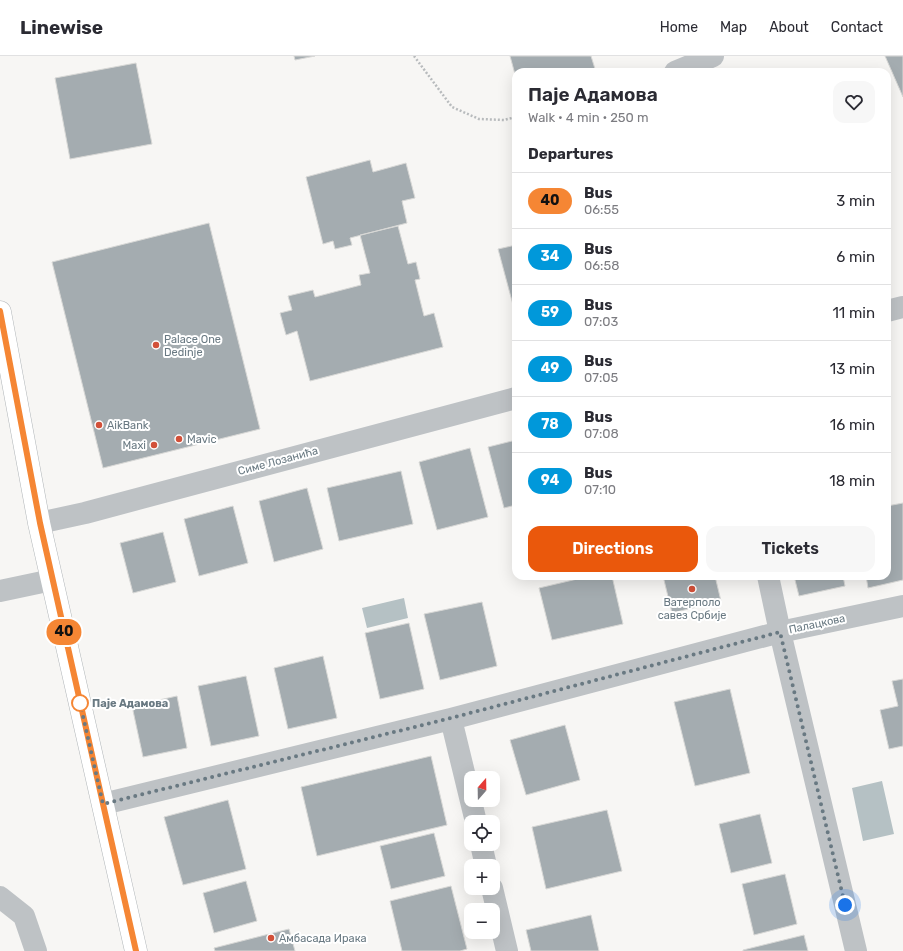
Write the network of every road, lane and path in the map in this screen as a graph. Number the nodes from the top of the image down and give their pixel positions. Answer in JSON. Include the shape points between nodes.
{"nodes":[{"id":1,"x":414,"y":56,"type":"edge"},
{"id":2,"x":713,"y":56,"type":"edge"},
{"id":3,"x":684,"y":68,"type":"edge"},
{"id":4,"x":512,"y":118,"type":"edge"},
{"id":5,"x":903,"y":308,"type":"edge"},
{"id":6,"x":891,"y":310,"type":"edge"},
{"id":7,"x":0,"y":312,"type":"edge"},
{"id":8,"x":512,"y":399,"type":"edge"},
{"id":9,"x":40,"y":523,"type":"junction"},
{"id":10,"x":52,"y":580,"type":"junction"},
{"id":11,"x":769,"y":580,"type":"edge"},
{"id":12,"x":0,"y":591,"type":"edge"},
{"id":13,"x":903,"y":606,"type":"edge"},
{"id":14,"x":780,"y":632,"type":"junction"},
{"id":15,"x":451,"y":718,"type":"junction"},
{"id":16,"x":103,"y":804,"type":"junction"},
{"id":17,"x":474,"y":815,"type":"edge"},
{"id":18,"x":494,"y":895,"type":"edge"},
{"id":19,"x":0,"y":897,"type":"edge"},
{"id":20,"x":36,"y":951,"type":"edge"},
{"id":21,"x":136,"y":951,"type":"edge"},
{"id":22,"x":507,"y":951,"type":"edge"},
{"id":23,"x":856,"y":951,"type":"edge"}],
"edges":[{"from":1,"to":4,"type":"path","via":[[452,107],[479,119]]},
{"from":2,"to":3,"type":"street"},
{"from":5,"to":6,"type":"street"},
{"from":7,"to":9,"type":"main road"},
{"from":8,"to":9,"type":"street","name":"Симе Лозанића"},
{"from":9,"to":10,"type":"main road"},
{"from":10,"to":12,"type":"street"},
{"from":10,"to":16,"type":"main road"},
{"from":11,"to":14,"type":"street"},
{"from":13,"to":14,"type":"street","name":"Палацкова"},
{"from":14,"to":15,"type":"street","name":"Палацкова"},
{"from":14,"to":23,"type":"street"},
{"from":15,"to":16,"type":"street","name":"Палацкова"},
{"from":15,"to":17,"type":"street"},
{"from":16,"to":21,"type":"main road"},
{"from":18,"to":22,"type":"street"},
{"from":19,"to":20,"type":"street","via":[[24,916]]}]}
